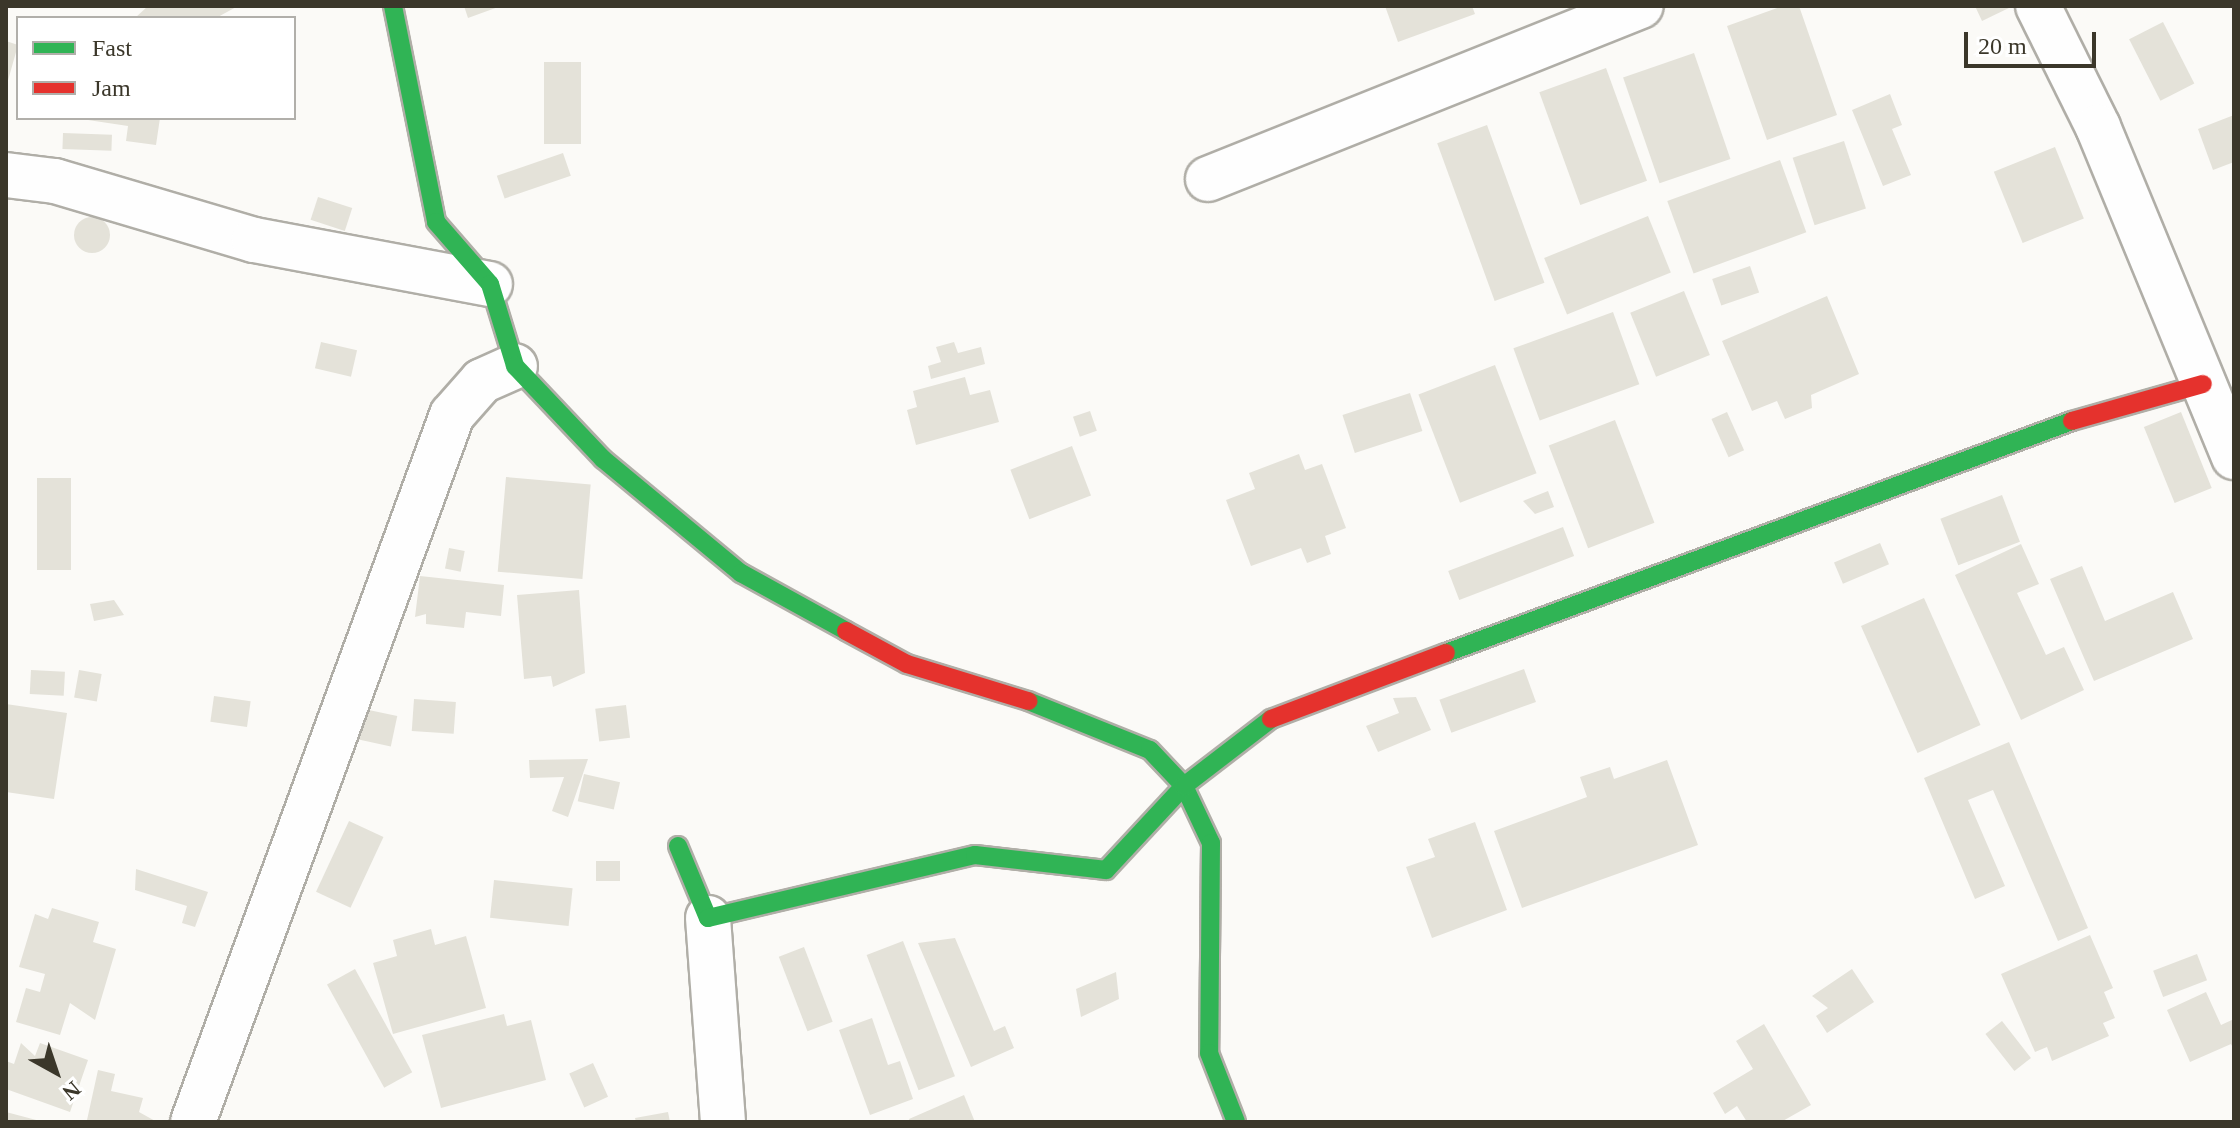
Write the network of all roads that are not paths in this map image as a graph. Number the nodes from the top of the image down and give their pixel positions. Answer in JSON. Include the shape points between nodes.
{"nodes":[{"id":1,"x":393,"y":6,"type":"edge"},
{"id":2,"x":1641,"y":6,"type":"edge"},
{"id":3,"x":2038,"y":6,"type":"edge"},
{"id":4,"x":6,"y":175,"type":"edge"},
{"id":5,"x":1208,"y":179,"type":"dead end"},
{"id":6,"x":490,"y":284,"type":"junction"},
{"id":7,"x":515,"y":366,"type":"junction"},
{"id":8,"x":2203,"y":384,"type":"junction"},
{"id":9,"x":2234,"y":457,"type":"edge"},
{"id":10,"x":1184,"y":786,"type":"junction"},
{"id":11,"x":678,"y":846,"type":"dead end"},
{"id":12,"x":708,"y":918,"type":"junction"},
{"id":13,"x":193,"y":1122,"type":"edge"},
{"id":14,"x":723,"y":1122,"type":"edge"},
{"id":15,"x":1236,"y":1122,"type":"edge"}],
"edges":[{"from":1,"to":6,"type":"street","via":[[436,222]]},
{"from":2,"to":5,"type":"street"},
{"from":3,"to":8,"type":"street","via":[[2098,127]]},
{"from":4,"to":6,"type":"street","via":[[55,181],[254,240]]},
{"from":6,"to":7,"type":"street"},
{"from":7,"to":10,"type":"street","via":[[603,459],[741,573],[907,664],[1086,719],[1150,750]]},
{"from":7,"to":13,"type":"street","via":[[482,381],[452,415]]},
{"from":8,"to":9,"type":"street"},
{"from":8,"to":10,"type":"street","via":[[2054,426],[1704,562],[1283,710]]},
{"from":10,"to":12,"type":"street","via":[[1106,870],[975,855]]},
{"from":10,"to":15,"type":"street","via":[[1211,843],[1209,1053]]},
{"from":11,"to":12,"type":"street"},
{"from":12,"to":14,"type":"street"}]}
